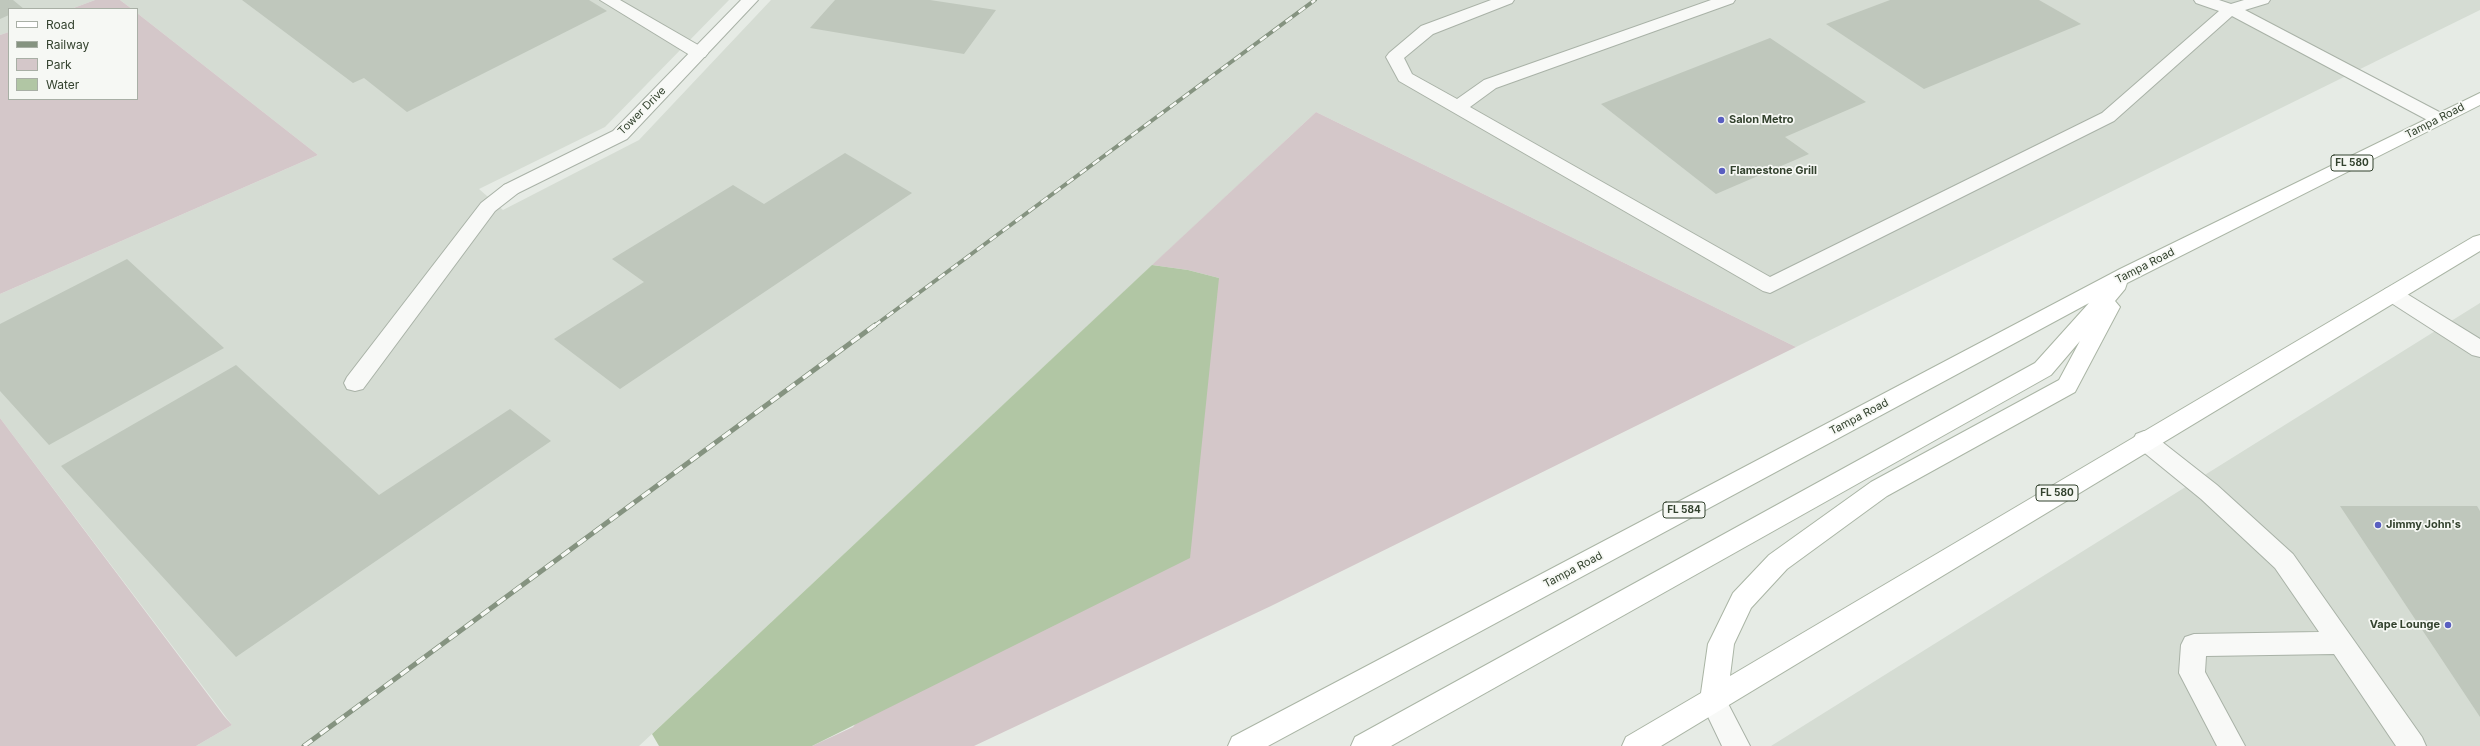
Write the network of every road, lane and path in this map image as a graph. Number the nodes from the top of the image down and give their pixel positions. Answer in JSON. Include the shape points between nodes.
{"nodes":[{"id":1,"x":608,"y":0,"type":"edge"},
{"id":2,"x":750,"y":0,"type":"edge"},
{"id":3,"x":1506,"y":0,"type":"edge"},
{"id":4,"x":1727,"y":0,"type":"edge"},
{"id":5,"x":2202,"y":0,"type":"edge"},
{"id":6,"x":2262,"y":0,"type":"edge"},
{"id":7,"x":2231,"y":9,"type":"junction"},
{"id":8,"x":699,"y":53,"type":"junction"},
{"id":9,"x":2480,"y":98,"type":"edge"},
{"id":10,"x":1458,"y":107,"type":"junction"},
{"id":11,"x":2439,"y":119,"type":"junction"},
{"id":12,"x":2480,"y":242,"type":"edge"},
{"id":13,"x":2127,"y":274,"type":"junction"},
{"id":14,"x":2392,"y":294,"type":"junction"},
{"id":15,"x":2480,"y":349,"type":"edge"},
{"id":16,"x":355,"y":383,"type":"dead end"},
{"id":17,"x":2144,"y":440,"type":"junction"},
{"id":18,"x":2341,"y":644,"type":"junction"},
{"id":19,"x":1713,"y":700,"type":"junction"},
{"id":20,"x":1242,"y":746,"type":"edge"},
{"id":21,"x":1365,"y":746,"type":"edge"},
{"id":22,"x":1636,"y":746,"type":"edge"},
{"id":23,"x":1736,"y":746,"type":"edge"},
{"id":24,"x":2231,"y":746,"type":"edge"},
{"id":25,"x":2412,"y":746,"type":"edge"}],
"edges":[{"from":1,"to":8,"type":"street"},
{"from":2,"to":8,"type":"street","name":"Tower Drive"},
{"from":3,"to":10,"type":"street","via":[[1427,30],[1396,57],[1405,77]]},
{"from":4,"to":10,"type":"street","via":[[1490,84]]},
{"from":5,"to":7,"type":"street"},
{"from":6,"to":7,"type":"street"},
{"from":7,"to":10,"type":"street","via":[[2108,117],[1770,286]]},
{"from":7,"to":11,"type":"street"},
{"from":8,"to":16,"type":"street","name":"Tower Drive","via":[[620,135],[511,189],[488,207]]},
{"from":9,"to":11,"type":"main road","name":"Tampa Road","number":"FL 580"},
{"from":11,"to":13,"type":"main road","name":"Tampa Road","number":"FL 580"},
{"from":12,"to":14,"type":"main road","number":"FL 580"},
{"from":13,"to":19,"type":"main road","via":[[2067,386],[1879,489],[1778,562],[1742,601],[1730,626],[1722,644]]},
{"from":13,"to":20,"type":"main road","name":"Tampa Road","number":"FL 584"},
{"from":13,"to":21,"type":"main road","number":"FL 580","via":[[2043,369]]},
{"from":14,"to":15,"type":"street"},
{"from":14,"to":17,"type":"main road","number":"FL 580"},
{"from":17,"to":18,"type":"street","via":[[2208,492],[2284,561]]},
{"from":17,"to":19,"type":"main road","number":"FL 580"},
{"from":18,"to":24,"type":"street","via":[[2194,645],[2192,673]]},
{"from":18,"to":25,"type":"street"},
{"from":19,"to":22,"type":"main road","number":"FL 580"},
{"from":19,"to":23,"type":"street"}]}
